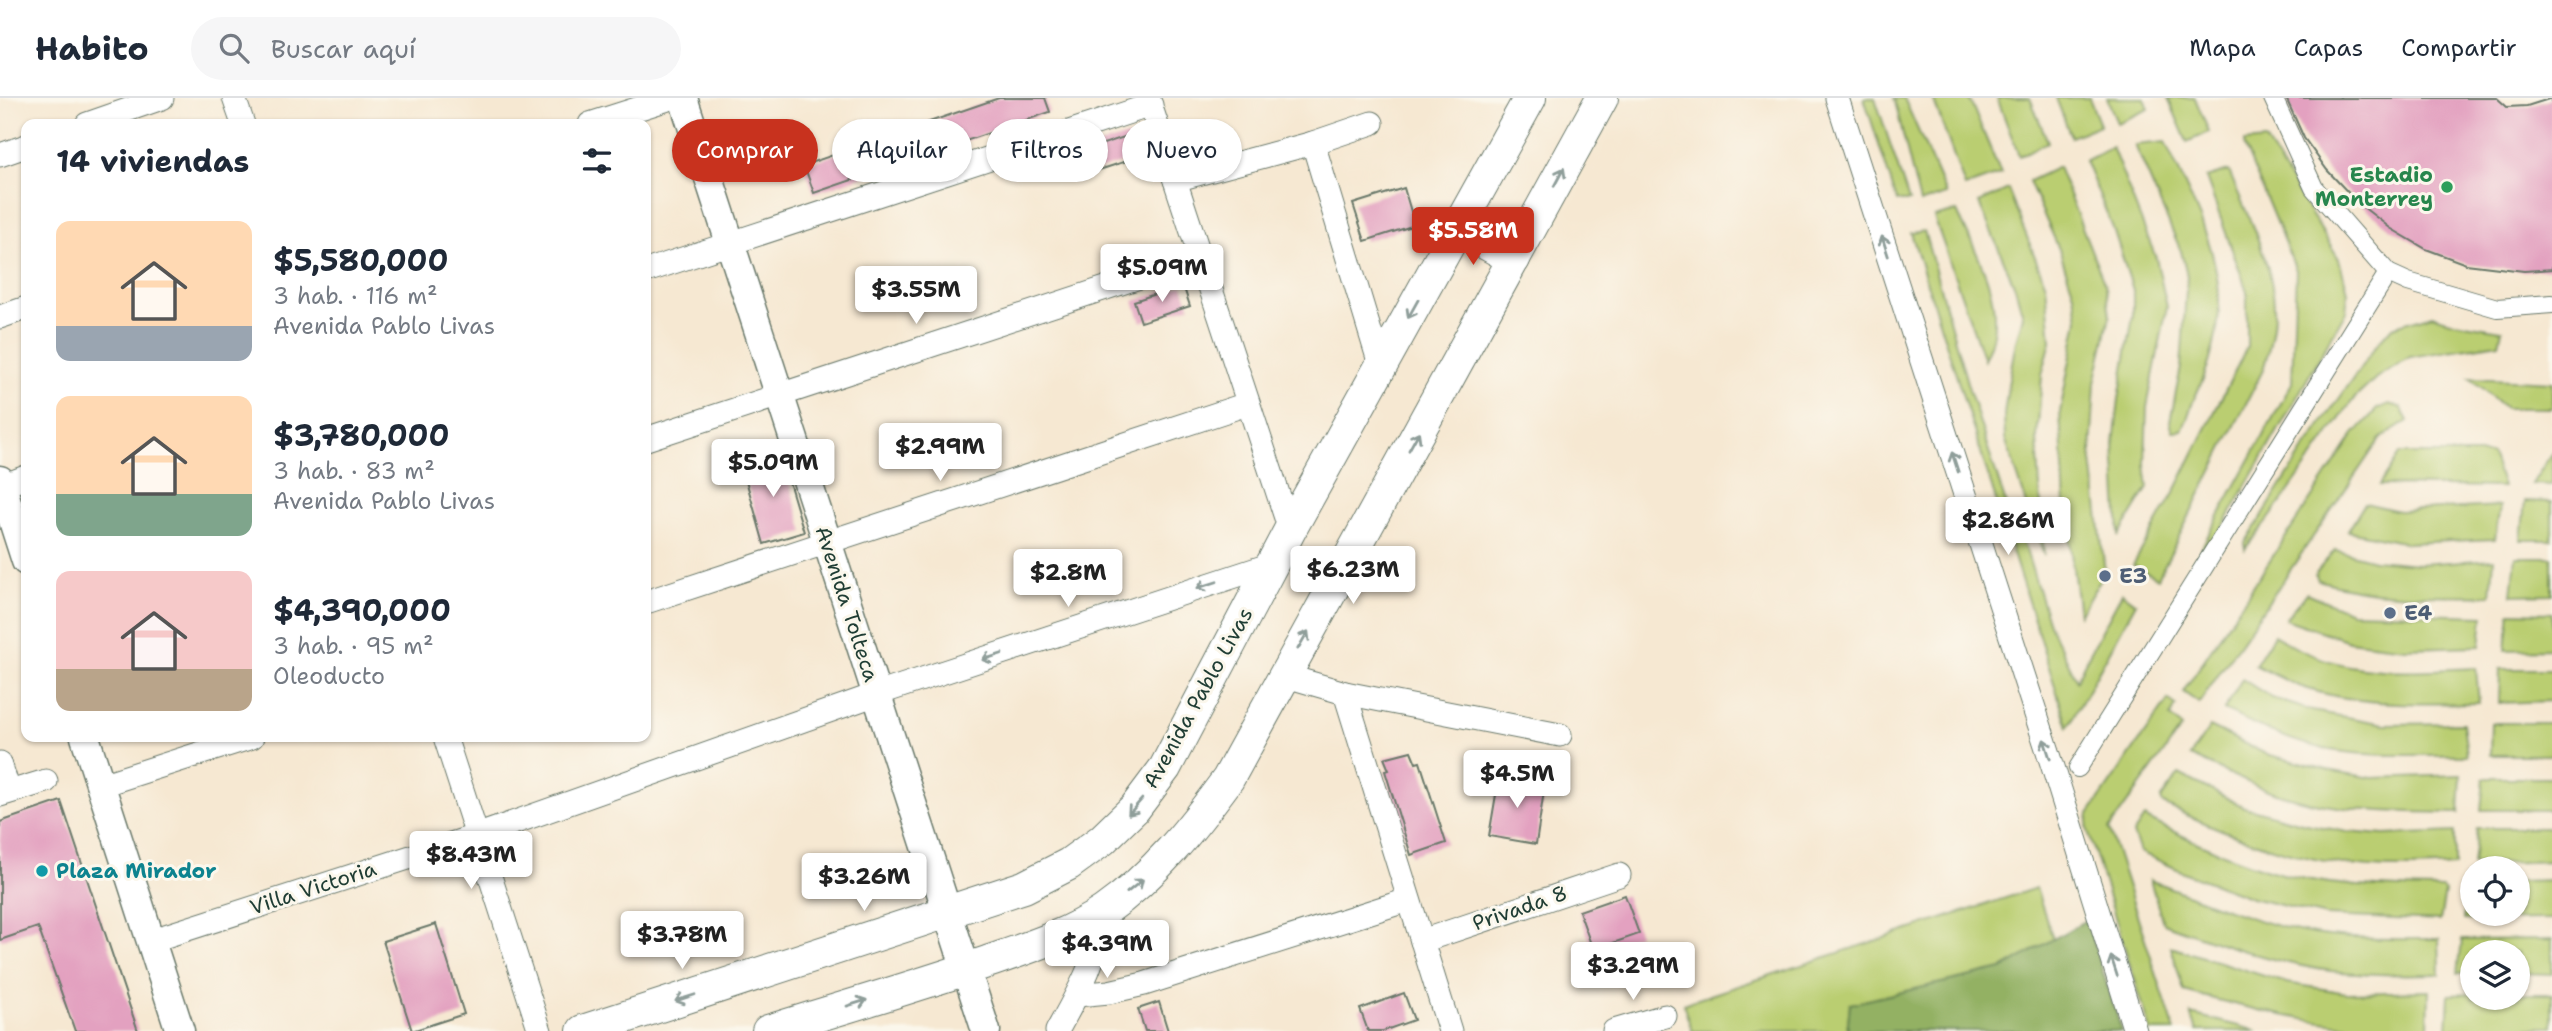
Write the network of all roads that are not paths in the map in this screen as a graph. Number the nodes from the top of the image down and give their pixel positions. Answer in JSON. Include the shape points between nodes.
{"nodes":[{"id":1,"x":162,"y":98,"type":"edge"},
{"id":2,"x":234,"y":98,"type":"edge"},
{"id":3,"x":670,"y":98,"type":"edge"},
{"id":4,"x":683,"y":98,"type":"edge"},
{"id":5,"x":1530,"y":98,"type":"edge"},
{"id":6,"x":1601,"y":98,"type":"edge"},
{"id":7,"x":1837,"y":98,"type":"edge"},
{"id":8,"x":2273,"y":98,"type":"edge"},
{"id":9,"x":1149,"y":102,"type":"edge"},
{"id":10,"x":101,"y":119,"type":"edge"},
{"id":11,"x":241,"y":119,"type":"edge"},
{"id":12,"x":605,"y":119,"type":"edge"},
{"id":13,"x":1155,"y":119,"type":"edge"},
{"id":14,"x":1372,"y":123,"type":"dead end"},
{"id":15,"x":1313,"y":143,"type":"junction"},
{"id":16,"x":21,"y":148,"type":"edge"},
{"id":17,"x":0,"y":155,"type":"edge"},
{"id":18,"x":1242,"y":162,"type":"edge"},
{"id":19,"x":1176,"y":182,"type":"edge"},
{"id":20,"x":1458,"y":228,"type":"junction"},
{"id":21,"x":730,"y":243,"type":"junction"},
{"id":22,"x":1200,"y":257,"type":"junction"},
{"id":23,"x":1514,"y":259,"type":"junction"},
{"id":24,"x":651,"y":269,"type":"edge"},
{"id":25,"x":2388,"y":273,"type":"junction"},
{"id":26,"x":2552,"y":304,"type":"edge"},
{"id":27,"x":21,"y":310,"type":"edge"},
{"id":28,"x":0,"y":317,"type":"edge"},
{"id":29,"x":1381,"y":368,"type":"junction"},
{"id":30,"x":779,"y":394,"type":"junction"},
{"id":31,"x":1247,"y":404,"type":"junction"},
{"id":32,"x":651,"y":437,"type":"edge"},
{"id":33,"x":7,"y":483,"type":"edge"},
{"id":34,"x":1290,"y":530,"type":"junction"},
{"id":35,"x":21,"y":540,"type":"edge"},
{"id":36,"x":827,"y":543,"type":"junction"},
{"id":37,"x":1272,"y":564,"type":"junction"},
{"id":38,"x":651,"y":600,"type":"edge"},
{"id":39,"x":1283,"y":675,"type":"junction"},
{"id":40,"x":1345,"y":693,"type":"junction"},
{"id":41,"x":877,"y":694,"type":"junction"},
{"id":42,"x":1560,"y":735,"type":"dead end"},
{"id":43,"x":87,"y":742,"type":"edge"},
{"id":44,"x":236,"y":742,"type":"edge"},
{"id":45,"x":446,"y":742,"type":"edge"},
{"id":46,"x":0,"y":763,"type":"edge"},
{"id":47,"x":2078,"y":768,"type":"dead end"},
{"id":48,"x":46,"y":781,"type":"dead end"},
{"id":49,"x":101,"y":785,"type":"junction"},
{"id":50,"x":5,"y":793,"type":"edge"},
{"id":51,"x":476,"y":836,"type":"junction"},
{"id":52,"x":1619,"y":875,"type":"dead end"},
{"id":53,"x":1408,"y":900,"type":"junction"},
{"id":54,"x":1103,"y":912,"type":"junction"},
{"id":55,"x":947,"y":914,"type":"junction"},
{"id":56,"x":150,"y":941,"type":"junction"},
{"id":57,"x":1422,"y":941,"type":"junction"},
{"id":58,"x":965,"y":970,"type":"junction"},
{"id":59,"x":1077,"y":995,"type":"junction"},
{"id":60,"x":1665,"y":1016,"type":"dead end"},
{"id":61,"x":180,"y":1031,"type":"edge"},
{"id":62,"x":540,"y":1031,"type":"edge"},
{"id":63,"x":583,"y":1031,"type":"edge"},
{"id":64,"x":768,"y":1031,"type":"edge"},
{"id":65,"x":986,"y":1031,"type":"edge"},
{"id":66,"x":1057,"y":1031,"type":"edge"},
{"id":67,"x":1450,"y":1031,"type":"edge"},
{"id":68,"x":1614,"y":1031,"type":"edge"},
{"id":69,"x":2135,"y":1031,"type":"edge"}],
"edges":[{"from":1,"to":10,"type":"street"},
{"from":2,"to":11,"type":"street"},
{"from":3,"to":12,"type":"street"},
{"from":4,"to":21,"type":"street","name":"Avenida Tolteca"},
{"from":5,"to":20,"type":"main road","name":"Avenida Pablo Livas"},
{"from":23,"to":6,"type":"main road","one_way":true},
{"from":69,"to":7,"type":"street","one_way":true},
{"from":8,"to":25,"type":"street","via":[[2314,188]]},
{"from":9,"to":13,"type":"street"},
{"from":9,"to":21,"type":"street"},
{"from":14,"to":15,"type":"street"},
{"from":15,"to":18,"type":"street"},
{"from":15,"to":29,"type":"street"},
{"from":16,"to":17,"type":"street"},
{"from":19,"to":22,"type":"street"},
{"from":20,"to":23,"type":"main road"},
{"from":20,"to":29,"type":"main road","name":"Avenida Pablo Livas","one_way":true},
{"from":21,"to":24,"type":"street"},
{"from":21,"to":30,"type":"street","name":"Avenida Tolteca"},
{"from":22,"to":30,"type":"street"},
{"from":22,"to":31,"type":"street"},
{"from":39,"to":23,"type":"main road","one_way":true},
{"from":25,"to":26,"type":"street","via":[[2497,308]]},
{"from":25,"to":47,"type":"street"},
{"from":27,"to":28,"type":"street"},
{"from":29,"to":34,"type":"main road","name":"Avenida Pablo Livas"},
{"from":30,"to":32,"type":"street"},
{"from":30,"to":36,"type":"street","name":"Avenida Tolteca"},
{"from":31,"to":34,"type":"street"},
{"from":31,"to":36,"type":"street"},
{"from":33,"to":35,"type":"street"},
{"from":34,"to":37,"type":"main road","name":"Avenida Pablo Livas"},
{"from":36,"to":38,"type":"street"},
{"from":36,"to":41,"type":"street","name":"Avenida Tolteca"},
{"from":37,"to":41,"type":"street","name":"Villa Victoria","one_way":true},
{"from":37,"to":55,"type":"main road","name":"Avenida Pablo Livas","one_way":true,"via":[[1165,768],[1135,808],[1069,864],[1024,887]]},
{"from":39,"to":40,"type":"street"},
{"from":54,"to":39,"type":"main road","one_way":true,"via":[[1148,876],[1187,834],[1228,779]]},
{"from":40,"to":42,"type":"street"},
{"from":40,"to":53,"type":"street"},
{"from":41,"to":51,"type":"street","name":"Villa Victoria"},
{"from":41,"to":55,"type":"street","name":"Avenida Tolteca"},
{"from":43,"to":49,"type":"street"},
{"from":44,"to":49,"type":"street"},
{"from":45,"to":51,"type":"street"},
{"from":46,"to":50,"type":"street"},
{"from":48,"to":50,"type":"street"},
{"from":49,"to":56,"type":"street"},
{"from":51,"to":56,"type":"street","name":"Villa Victoria"},
{"from":51,"to":62,"type":"street"},
{"from":52,"to":57,"type":"street","name":"Privada 8"},
{"from":53,"to":57,"type":"street"},
{"from":53,"to":59,"type":"street","via":[[1144,984]]},
{"from":54,"to":58,"type":"main road","via":[[1051,940]]},
{"from":54,"to":59,"type":"street","via":[[1096,953]]},
{"from":55,"to":58,"type":"street","name":"Avenida Tolteca"},
{"from":55,"to":63,"type":"main road","name":"Avenida Pablo Livas","one_way":true},
{"from":56,"to":61,"type":"street"},
{"from":57,"to":67,"type":"street"},
{"from":64,"to":58,"type":"main road","one_way":true},
{"from":58,"to":65,"type":"street","name":"Avenida Tolteca"},
{"from":59,"to":66,"type":"street"},
{"from":60,"to":68,"type":"street"}]}
